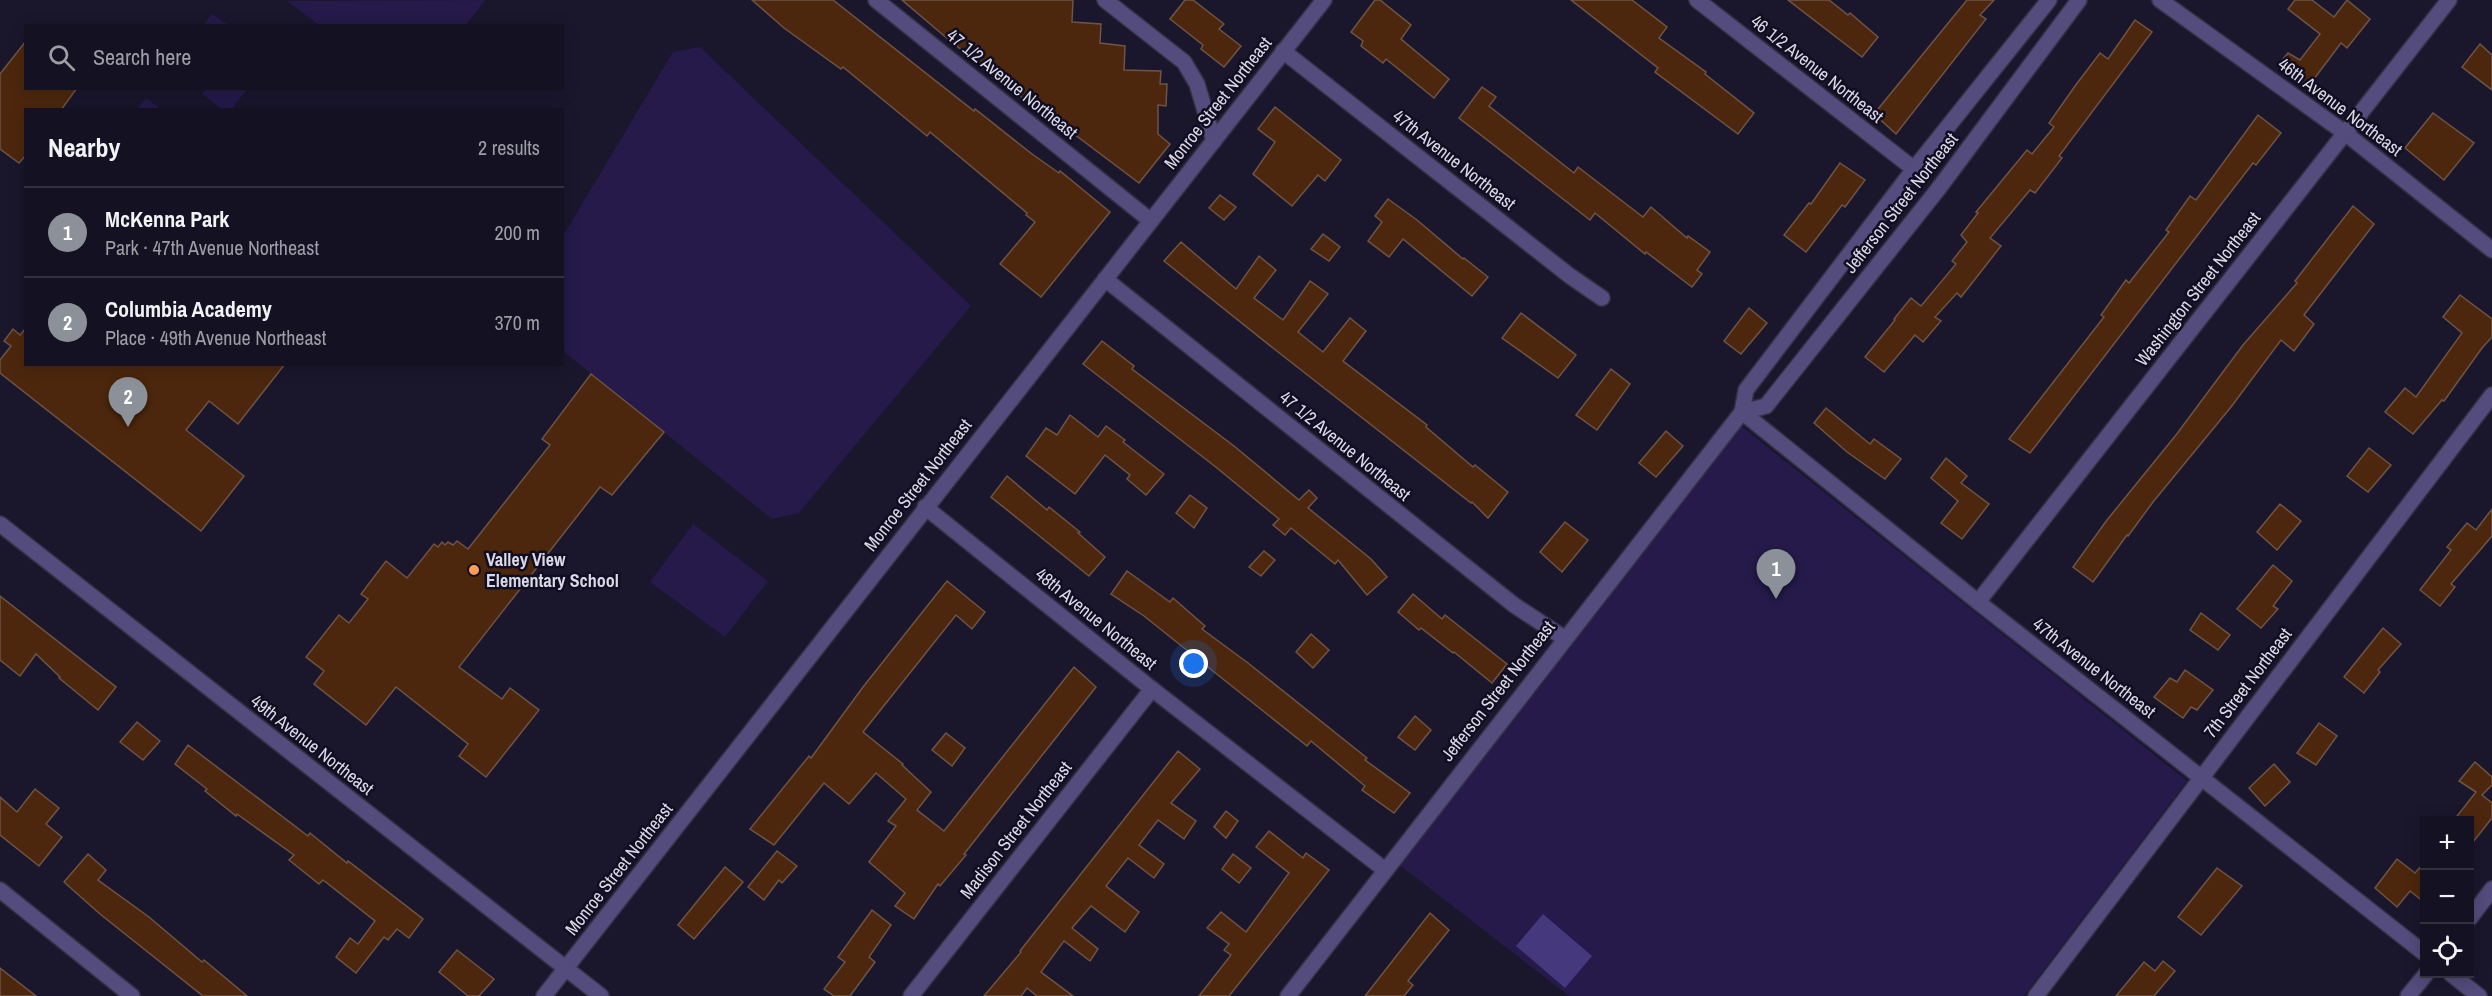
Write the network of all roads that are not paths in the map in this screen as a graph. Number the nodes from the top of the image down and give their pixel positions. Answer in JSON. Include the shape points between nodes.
{"nodes":[{"id":1,"x":876,"y":0,"type":"edge"},
{"id":2,"x":1105,"y":0,"type":"edge"},
{"id":3,"x":1324,"y":0,"type":"edge"},
{"id":4,"x":1697,"y":0,"type":"edge"},
{"id":5,"x":2049,"y":0,"type":"edge"},
{"id":6,"x":2079,"y":0,"type":"edge"},
{"id":7,"x":2160,"y":0,"type":"edge"},
{"id":8,"x":2449,"y":0,"type":"edge"},
{"id":9,"x":1283,"y":51,"type":"junction"},
{"id":10,"x":2345,"y":133,"type":"junction"},
{"id":11,"x":1214,"y":141,"type":"junction"},
{"id":12,"x":1914,"y":169,"type":"junction"},
{"id":13,"x":1151,"y":221,"type":"junction"},
{"id":14,"x":2492,"y":250,"type":"edge"},
{"id":15,"x":1105,"y":279,"type":"junction"},
{"id":16,"x":1602,"y":298,"type":"dead end"},
{"id":17,"x":2492,"y":395,"type":"edge"},
{"id":18,"x":1742,"y":412,"type":"junction"},
{"id":19,"x":925,"y":507,"type":"junction"},
{"id":20,"x":0,"y":524,"type":"edge"},
{"id":21,"x":1978,"y":602,"type":"junction"},
{"id":22,"x":1564,"y":638,"type":"junction"},
{"id":23,"x":1152,"y":689,"type":"junction"},
{"id":24,"x":2201,"y":777,"type":"junction"},
{"id":25,"x":1385,"y":870,"type":"junction"},
{"id":26,"x":2492,"y":889,"type":"edge"},
{"id":27,"x":0,"y":890,"type":"edge"},
{"id":28,"x":2474,"y":912,"type":"edge"},
{"id":29,"x":2420,"y":950,"type":"edge"},
{"id":30,"x":566,"y":969,"type":"junction"},
{"id":31,"x":2423,"y":978,"type":"edge"},
{"id":32,"x":2456,"y":978,"type":"edge"},
{"id":33,"x":132,"y":996,"type":"edge"},
{"id":34,"x":543,"y":996,"type":"edge"},
{"id":35,"x":601,"y":996,"type":"edge"},
{"id":36,"x":910,"y":996,"type":"edge"},
{"id":37,"x":1288,"y":996,"type":"edge"},
{"id":38,"x":2036,"y":996,"type":"edge"},
{"id":39,"x":2408,"y":996,"type":"edge"},
{"id":40,"x":2479,"y":996,"type":"edge"}],
"edges":[{"from":1,"to":13,"type":"street","name":"47 1/2 Avenue Northeast"},
{"from":2,"to":11,"type":"street","via":[[1184,62],[1197,84]]},
{"from":3,"to":9,"type":"street","name":"Monroe Street Northeast"},
{"from":4,"to":12,"type":"street","name":"46 1/2 Avenue Northeast"},
{"from":5,"to":12,"type":"street","name":"Jefferson Street Northeast"},
{"from":6,"to":18,"type":"street","name":"Jefferson Street Northeast","via":[[1939,188],[1766,406]]},
{"from":7,"to":10,"type":"street","name":"46th Avenue Northeast"},
{"from":8,"to":10,"type":"street","name":"Washington Street Northeast"},
{"from":9,"to":11,"type":"street","name":"Monroe Street Northeast"},
{"from":9,"to":16,"type":"street","name":"47th Avenue Northeast"},
{"from":10,"to":14,"type":"street","name":"46th Avenue Northeast"},
{"from":10,"to":21,"type":"street","name":"Washington Street Northeast"},
{"from":11,"to":13,"type":"street","name":"Monroe Street Northeast"},
{"from":12,"to":18,"type":"street","name":"Jefferson Street Northeast","via":[[1746,390]]},
{"from":13,"to":15,"type":"street","name":"Monroe Street Northeast"},
{"from":15,"to":19,"type":"street","name":"Monroe Street Northeast"},
{"from":15,"to":22,"type":"street","name":"47 1/2 Avenue Northeast","via":[[1514,605]]},
{"from":17,"to":24,"type":"street","name":"7th Street Northeast"},
{"from":18,"to":21,"type":"street","name":"47th Avenue Northeast"},
{"from":18,"to":22,"type":"street","name":"Jefferson Street Northeast"},
{"from":19,"to":23,"type":"street","name":"48th Avenue Northeast"},
{"from":19,"to":30,"type":"street","name":"Monroe Street Northeast"},
{"from":20,"to":30,"type":"street","name":"49th Avenue Northeast"},
{"from":21,"to":24,"type":"street","name":"47th Avenue Northeast"},
{"from":22,"to":25,"type":"street","name":"Jefferson Street Northeast"},
{"from":23,"to":25,"type":"street","name":"48th Avenue Northeast"},
{"from":23,"to":36,"type":"street","name":"Madison Street Northeast"},
{"from":24,"to":29,"type":"street","name":"47th Avenue Northeast"},
{"from":24,"to":38,"type":"street","name":"7th Street Northeast"},
{"from":25,"to":37,"type":"street","name":"Jefferson Street Northeast"},
{"from":26,"to":28,"type":"street"},
{"from":27,"to":33,"type":"street"},
{"from":30,"to":34,"type":"street","name":"Monroe Street Northeast"},
{"from":30,"to":35,"type":"street","name":"49th Avenue Northeast"},
{"from":31,"to":39,"type":"street"},
{"from":32,"to":40,"type":"street"}]}
